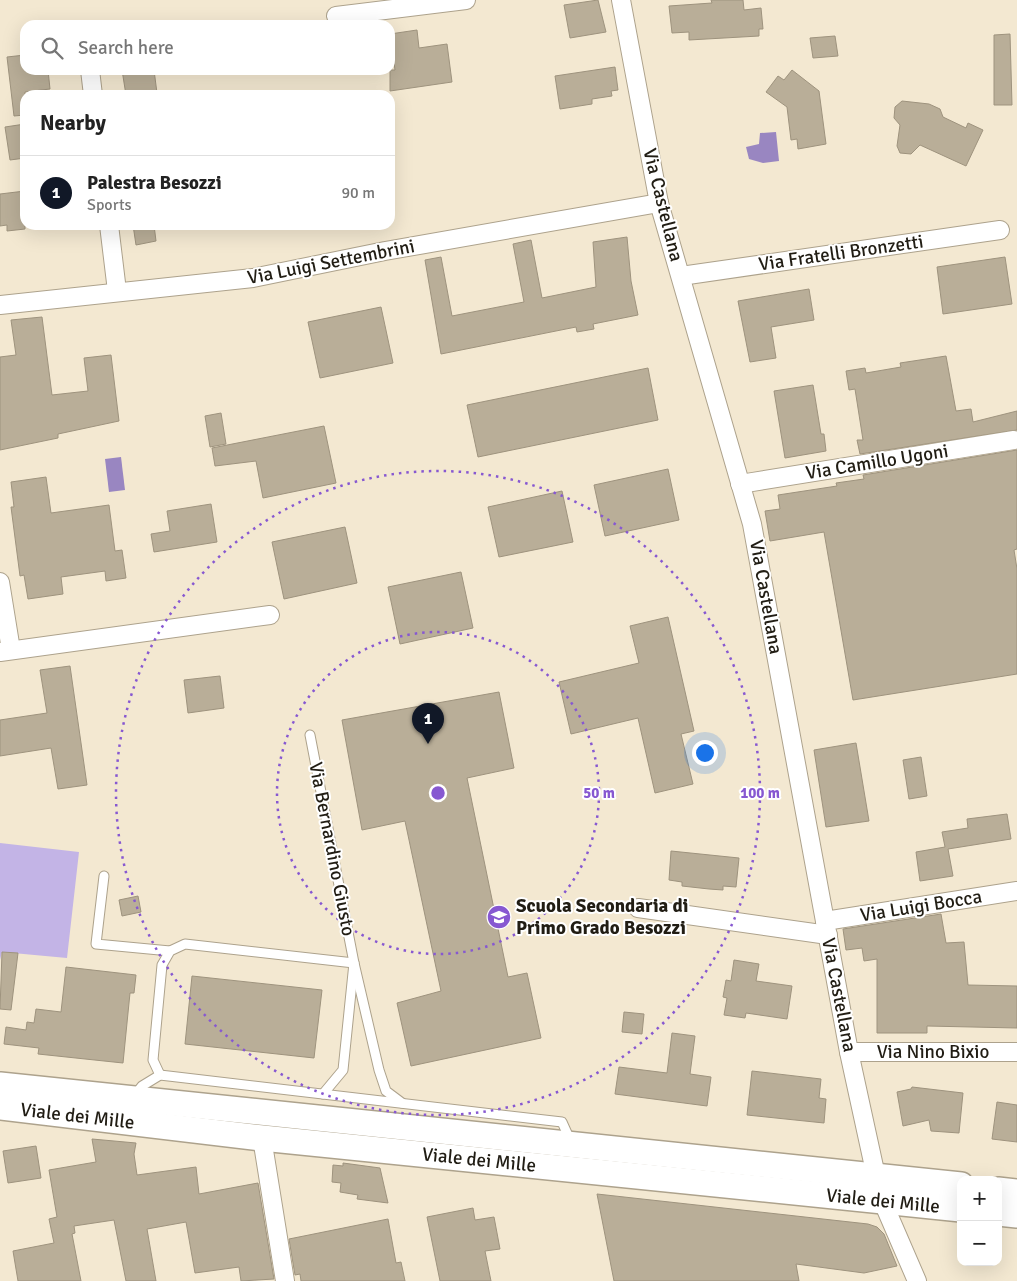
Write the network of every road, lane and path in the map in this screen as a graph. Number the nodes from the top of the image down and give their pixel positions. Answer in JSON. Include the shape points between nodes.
{"nodes":[{"id":1,"x":466,"y":0,"type":"edge"},
{"id":2,"x":621,"y":0,"type":"edge"},
{"id":3,"x":336,"y":16,"type":"dead end"},
{"id":4,"x":91,"y":75,"type":"edge"},
{"id":5,"x":92,"y":90,"type":"edge"},
{"id":6,"x":659,"y":202,"type":"junction"},
{"id":7,"x":110,"y":230,"type":"edge"},
{"id":8,"x":1000,"y":230,"type":"dead end"},
{"id":9,"x":681,"y":276,"type":"junction"},
{"id":10,"x":117,"y":292,"type":"junction"},
{"id":11,"x":0,"y":305,"type":"edge"},
{"id":12,"x":1014,"y":440,"type":"dead end"},
{"id":13,"x":740,"y":484,"type":"junction"},
{"id":14,"x":0,"y":582,"type":"edge"},
{"id":15,"x":270,"y":615,"type":"dead end"},
{"id":16,"x":5,"y":651,"type":"edge"},
{"id":17,"x":310,"y":735,"type":"dead end"},
{"id":18,"x":104,"y":876,"type":"dead end"},
{"id":19,"x":1017,"y":891,"type":"edge"},
{"id":20,"x":638,"y":908,"type":"dead end"},
{"id":21,"x":826,"y":928,"type":"junction"},
{"id":22,"x":170,"y":951,"type":"junction"},
{"id":23,"x":354,"y":964,"type":"junction"},
{"id":24,"x":849,"y":1052,"type":"junction"},
{"id":25,"x":1017,"y":1052,"type":"edge"},
{"id":26,"x":160,"y":1075,"type":"junction"},
{"id":27,"x":0,"y":1084,"type":"edge"},
{"id":28,"x":323,"y":1094,"type":"junction"},
{"id":29,"x":133,"y":1098,"type":"junction"},
{"id":30,"x":403,"y":1104,"type":"junction"},
{"id":31,"x":0,"y":1107,"type":"edge"},
{"id":32,"x":262,"y":1138,"type":"junction"},
{"id":33,"x":571,"y":1157,"type":"junction"},
{"id":34,"x":876,"y":1176,"type":"junction"},
{"id":35,"x":957,"y":1186,"type":"edge"},
{"id":36,"x":1002,"y":1190,"type":"edge"},
{"id":37,"x":1017,"y":1192,"type":"edge"},
{"id":38,"x":882,"y":1200,"type":"junction"},
{"id":39,"x":957,"y":1209,"type":"edge"},
{"id":40,"x":1002,"y":1213,"type":"edge"},
{"id":41,"x":1017,"y":1215,"type":"edge"},
{"id":42,"x":285,"y":1281,"type":"edge"},
{"id":43,"x":918,"y":1281,"type":"edge"}],
"edges":[{"from":1,"to":3,"type":"street"},
{"from":2,"to":6,"type":"street","name":"Via Castellana"},
{"from":4,"to":5,"type":"street"},
{"from":6,"to":9,"type":"street","name":"Via Castellana"},
{"from":6,"to":10,"type":"street","name":"Via Luigi Settembrini","via":[[252,278]]},
{"from":7,"to":10,"type":"street"},
{"from":8,"to":9,"type":"street","name":"Via Fratelli Bronzetti"},
{"from":9,"to":13,"type":"street","name":"Via Castellana"},
{"from":10,"to":11,"type":"street","name":"Via Luigi Settembrini"},
{"from":12,"to":13,"type":"street","name":"Via Camillo Ugoni"},
{"from":13,"to":21,"type":"street","name":"Via Castellana","via":[[752,524]]},
{"from":14,"to":16,"type":"street"},
{"from":15,"to":16,"type":"street"},
{"from":17,"to":23,"type":"lane","name":"Via Bernardino Giusto"},
{"from":18,"to":22,"type":"lane","name":"Via Bernardino Giusto","via":[[96,944]]},
{"from":19,"to":21,"type":"street","name":"Via Luigi Bocca"},
{"from":20,"to":21,"type":"street","name":"Via Luigi Bocca"},
{"from":21,"to":24,"type":"street","name":"Via Castellana"},
{"from":22,"to":23,"type":"lane","name":"Via Bernardino Giusto","via":[[186,944]]},
{"from":22,"to":26,"type":"lane","via":[[162,965],[153,1060]]},
{"from":23,"to":28,"type":"lane","name":"Via Bernardino Giusto","via":[[343,1070]]},
{"from":23,"to":30,"type":"lane","name":"Via Bernardino Giusto","via":[[386,1091]]},
{"from":24,"to":25,"type":"street","name":"Via Nino Bixio"},
{"from":24,"to":34,"type":"street","name":"Via Castellana"},
{"from":26,"to":28,"type":"lane"},
{"from":26,"to":29,"type":"lane","via":[[142,1086]]},
{"from":27,"to":29,"type":"main road","name":"Viale dei Mille"},
{"from":28,"to":30,"type":"lane"},
{"from":29,"to":33,"type":"main road","name":"Viale dei Mille"},
{"from":30,"to":33,"type":"lane","via":[[562,1122]]},
{"from":31,"to":32,"type":"main road","name":"Viale dei Mille"},
{"from":32,"to":33,"type":"main road","name":"Viale dei Mille"},
{"from":32,"to":42,"type":"street"},
{"from":33,"to":34,"type":"main road","name":"Viale dei Mille"},
{"from":33,"to":38,"type":"main road","name":"Viale dei Mille"},
{"from":34,"to":35,"type":"main road","name":"Viale dei Mille"},
{"from":34,"to":38,"type":"street","name":"Via Castellana"},
{"from":36,"to":37,"type":"main road"},
{"from":38,"to":39,"type":"main road","name":"Viale dei Mille"},
{"from":38,"to":43,"type":"street","name":"Via Castellana"},
{"from":40,"to":41,"type":"main road"}]}
